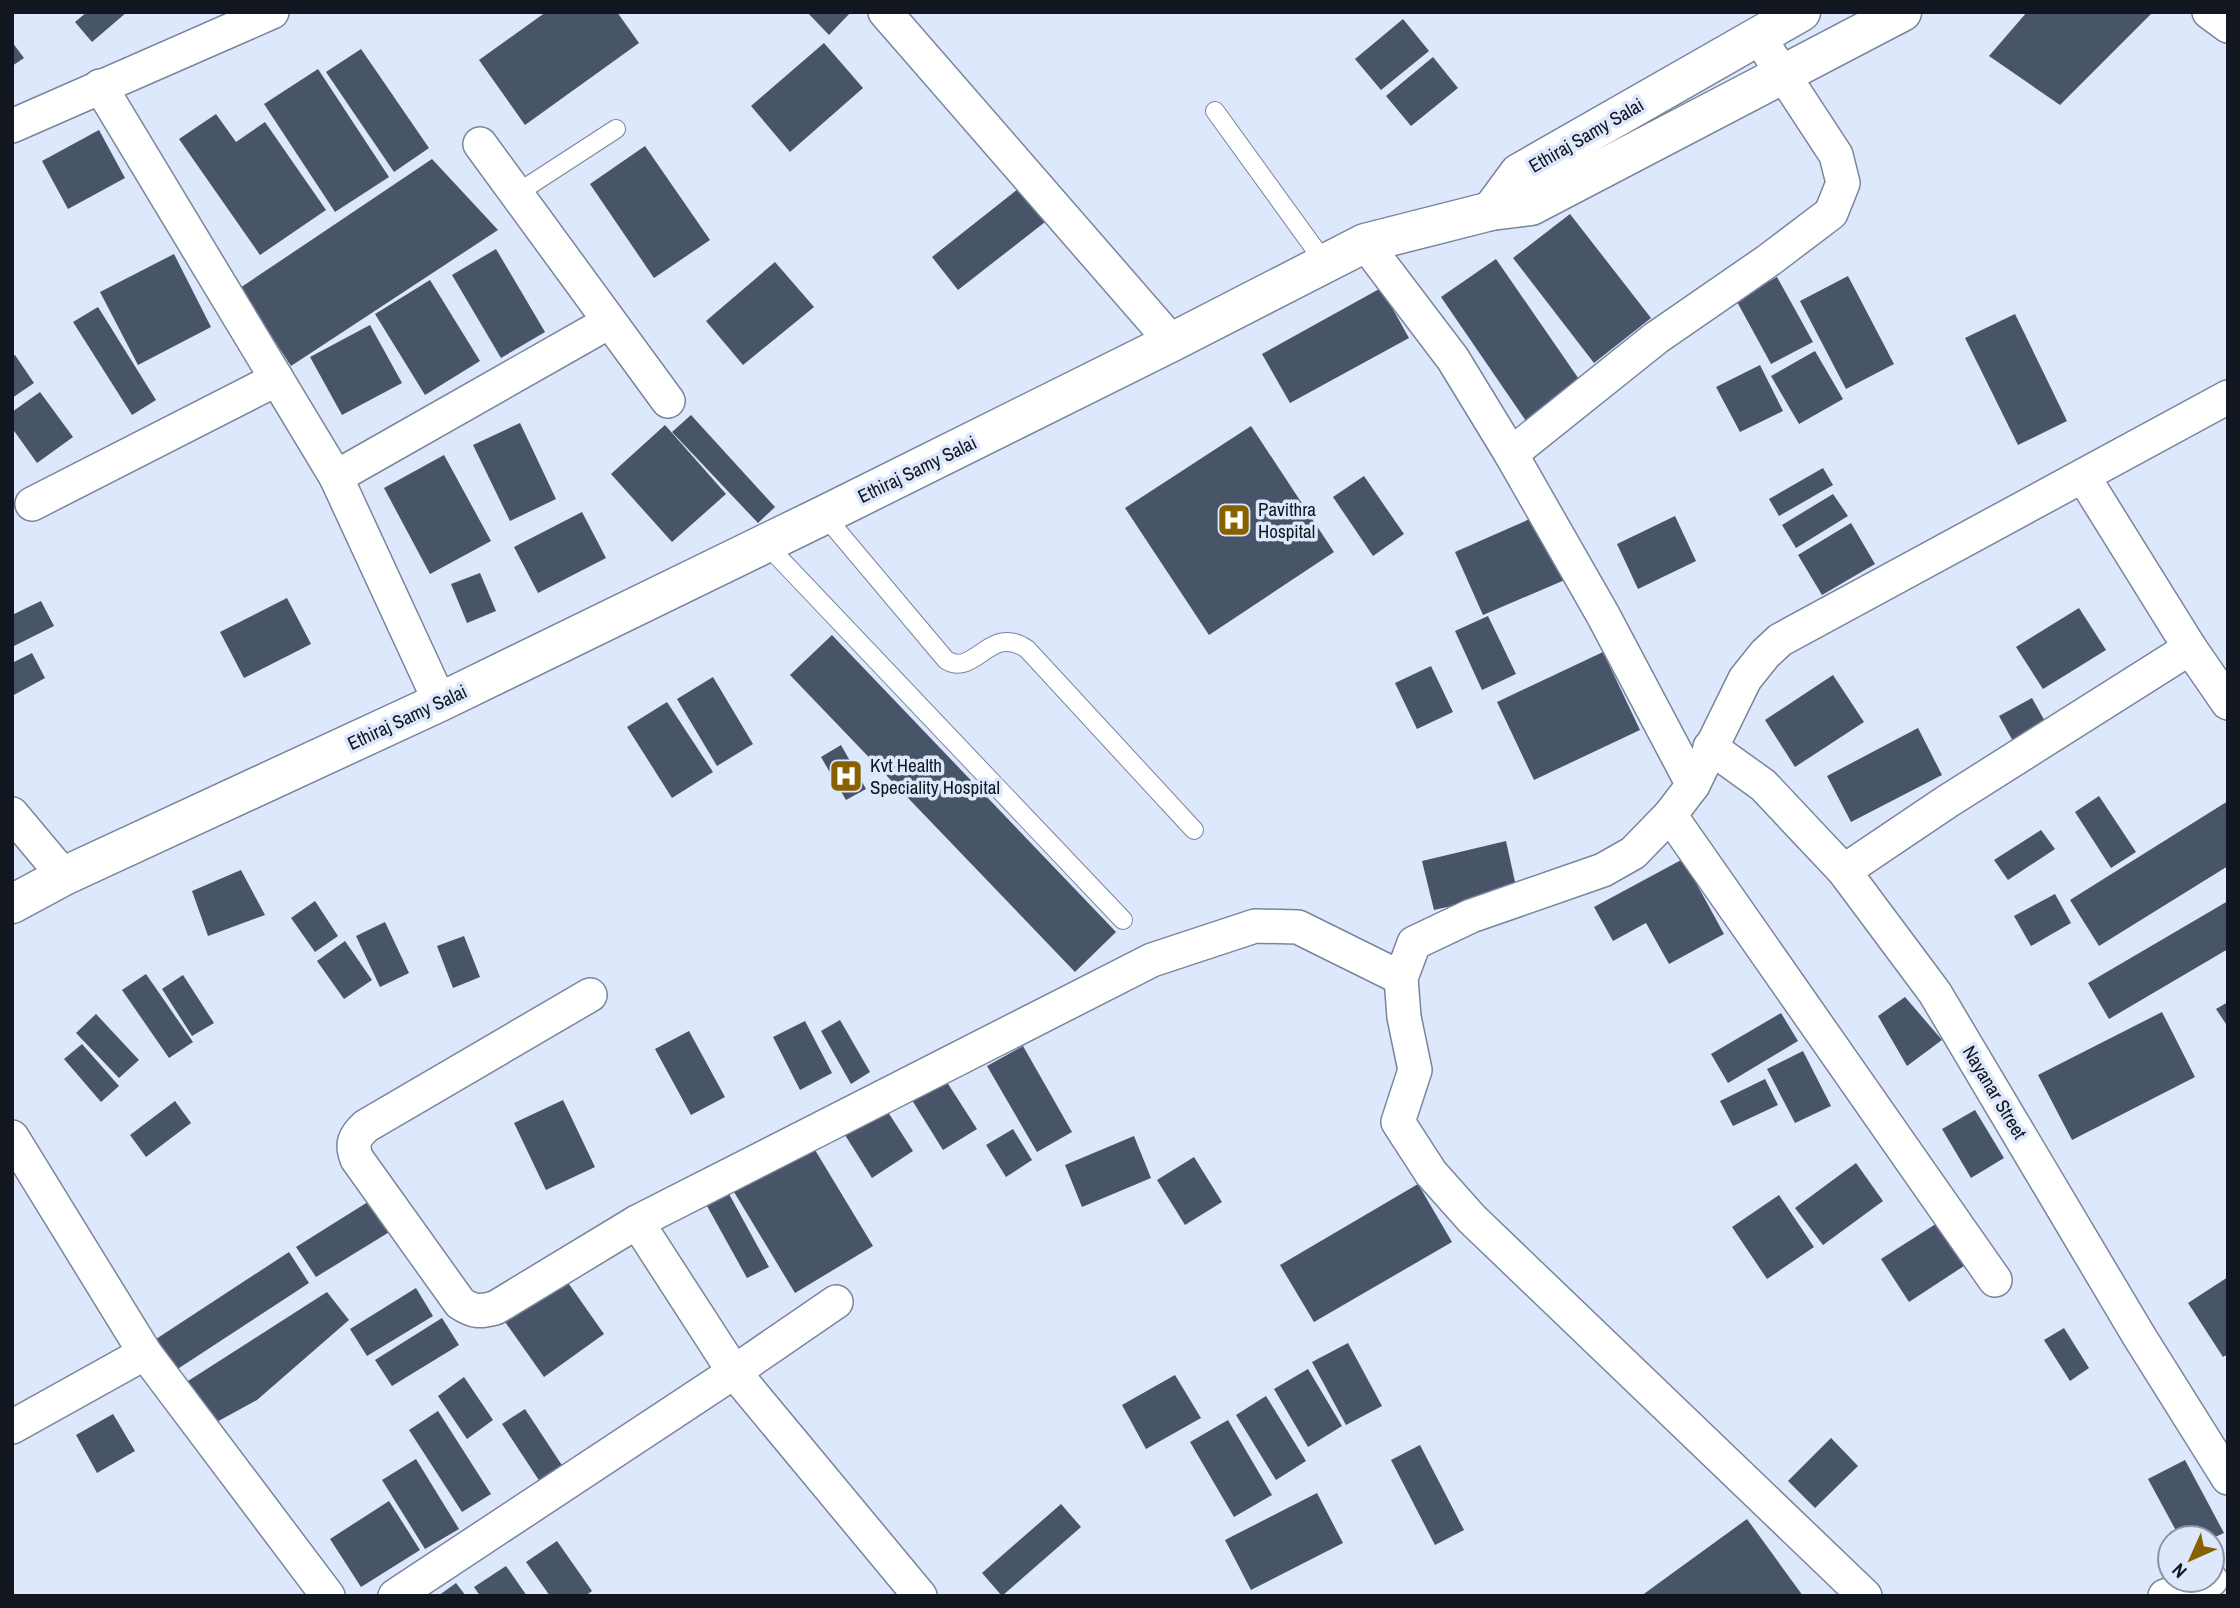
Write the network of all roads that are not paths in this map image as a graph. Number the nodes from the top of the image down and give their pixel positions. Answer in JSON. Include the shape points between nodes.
{"nodes":[{"id":1,"x":272,"y":12,"type":"edge"},
{"id":2,"x":885,"y":12,"type":"edge"},
{"id":3,"x":1801,"y":12,"type":"edge"},
{"id":4,"x":1902,"y":12,"type":"edge"},
{"id":5,"x":2209,"y":12,"type":"edge"},
{"id":6,"x":2228,"y":26,"type":"edge"},
{"id":7,"x":1758,"y":36,"type":"junction"},
{"id":8,"x":1784,"y":74,"type":"junction"},
{"id":9,"x":100,"y":86,"type":"junction"},
{"id":10,"x":1215,"y":111,"type":"dead end"},
{"id":11,"x":12,"y":126,"type":"edge"},
{"id":12,"x":615,"y":129,"type":"dead end"},
{"id":13,"x":480,"y":144,"type":"dead end"},
{"id":14,"x":516,"y":194,"type":"junction"},
{"id":15,"x":1491,"y":211,"type":"junction"},
{"id":16,"x":1366,"y":243,"type":"junction"},
{"id":17,"x":1325,"y":263,"type":"junction"},
{"id":18,"x":609,"y":322,"type":"junction"},
{"id":19,"x":1172,"y":342,"type":"junction"},
{"id":20,"x":277,"y":379,"type":"junction"},
{"id":21,"x":2228,"y":397,"type":"edge"},
{"id":22,"x":668,"y":401,"type":"dead end"},
{"id":23,"x":1511,"y":454,"type":"junction"},
{"id":24,"x":2083,"y":476,"type":"junction"},
{"id":25,"x":336,"y":477,"type":"junction"},
{"id":26,"x":32,"y":504,"type":"dead end"},
{"id":27,"x":824,"y":515,"type":"junction"},
{"id":28,"x":765,"y":543,"type":"junction"},
{"id":29,"x":2190,"y":648,"type":"junction"},
{"id":30,"x":440,"y":702,"type":"junction"},
{"id":31,"x":2228,"y":704,"type":"edge"},
{"id":32,"x":1710,"y":747,"type":"junction"},
{"id":33,"x":1693,"y":785,"type":"junction"},
{"id":34,"x":12,"y":814,"type":"edge"},
{"id":35,"x":1670,"y":815,"type":"junction"},
{"id":36,"x":1194,"y":830,"type":"dead end"},
{"id":37,"x":1844,"y":871,"type":"junction"},
{"id":38,"x":64,"y":876,"type":"junction"},
{"id":39,"x":12,"y":904,"type":"edge"},
{"id":40,"x":1123,"y":920,"type":"dead end"},
{"id":41,"x":1401,"y":978,"type":"junction"},
{"id":42,"x":590,"y":995,"type":"dead end"},
{"id":43,"x":12,"y":1137,"type":"edge"},
{"id":44,"x":637,"y":1222,"type":"junction"},
{"id":45,"x":1995,"y":1280,"type":"dead end"},
{"id":46,"x":836,"y":1303,"type":"dead end"},
{"id":47,"x":145,"y":1353,"type":"junction"},
{"id":48,"x":734,"y":1372,"type":"junction"},
{"id":49,"x":12,"y":1427,"type":"edge"},
{"id":50,"x":2228,"y":1478,"type":"edge"},
{"id":51,"x":328,"y":1596,"type":"edge"},
{"id":52,"x":395,"y":1596,"type":"edge"},
{"id":53,"x":920,"y":1596,"type":"edge"},
{"id":54,"x":1865,"y":1596,"type":"edge"}],
"edges":[{"from":1,"to":9,"type":"street"},
{"from":2,"to":19,"type":"street"},
{"from":3,"to":7,"type":"main road","name":"Ethiraj Samy Salai"},
{"from":4,"to":8,"type":"main road"},
{"from":5,"to":6,"type":"street"},
{"from":7,"to":8,"type":"street"},
{"from":7,"to":15,"type":"main road","name":"Ethiraj Samy Salai","via":[[1519,173]]},
{"from":8,"to":15,"type":"main road","via":[[1531,206]]},
{"from":8,"to":23,"type":"street","via":[[1836,155],[1843,183],[1831,212],[1656,338]]},
{"from":9,"to":11,"type":"street"},
{"from":9,"to":20,"type":"street"},
{"from":10,"to":17,"type":"lane"},
{"from":12,"to":14,"type":"lane"},
{"from":13,"to":14,"type":"street"},
{"from":14,"to":18,"type":"street"},
{"from":15,"to":16,"type":"main road","name":"Ethiraj Samy Salai"},
{"from":16,"to":17,"type":"main road","name":"Ethiraj Samy Salai"},
{"from":16,"to":23,"type":"street","via":[[1453,359]]},
{"from":17,"to":19,"type":"main road","name":"Ethiraj Samy Salai"},
{"from":18,"to":22,"type":"street"},
{"from":18,"to":25,"type":"street"},
{"from":19,"to":27,"type":"main road","name":"Ethiraj Samy Salai"},
{"from":20,"to":25,"type":"street"},
{"from":20,"to":26,"type":"street"},
{"from":21,"to":24,"type":"street"},
{"from":23,"to":33,"type":"street"},
{"from":24,"to":29,"type":"street"},
{"from":24,"to":32,"type":"street","via":[[1780,640],[1745,680]]},
{"from":25,"to":30,"type":"street"},
{"from":27,"to":28,"type":"main road","name":"Ethiraj Samy Salai"},
{"from":27,"to":36,"type":"lane","via":[[946,660],[963,664],[1004,640],[1018,642]]},
{"from":28,"to":30,"type":"main road","name":"Ethiraj Samy Salai"},
{"from":28,"to":40,"type":"lane"},
{"from":29,"to":31,"type":"street"},
{"from":29,"to":37,"type":"street"},
{"from":30,"to":38,"type":"main road","name":"Ethiraj Samy Salai"},
{"from":32,"to":33,"type":"street"},
{"from":32,"to":37,"type":"street","name":"Nayanar Street","via":[[1763,785]]},
{"from":33,"to":35,"type":"street"},
{"from":34,"to":38,"type":"street"},
{"from":35,"to":41,"type":"street","via":[[1633,853],[1603,870],[1471,916],[1414,943]]},
{"from":35,"to":45,"type":"street"},
{"from":37,"to":50,"type":"street","name":"Nayanar Street","via":[[1935,993]]},
{"from":38,"to":39,"type":"main road","name":"Ethiraj Samy Salai"},
{"from":41,"to":44,"type":"street","via":[[1298,927],[1255,926],[1207,940],[1152,960]]},
{"from":41,"to":54,"type":"street","via":[[1415,1070],[1398,1122],[1431,1173],[1472,1219]]},
{"from":42,"to":44,"type":"street","via":[[366,1126],[354,1139],[353,1149],[460,1303],[471,1311],[495,1308]]},
{"from":43,"to":47,"type":"street"},
{"from":44,"to":48,"type":"street"},
{"from":46,"to":48,"type":"street"},
{"from":47,"to":49,"type":"street"},
{"from":47,"to":51,"type":"street"},
{"from":48,"to":52,"type":"street"},
{"from":48,"to":53,"type":"street"}]}
